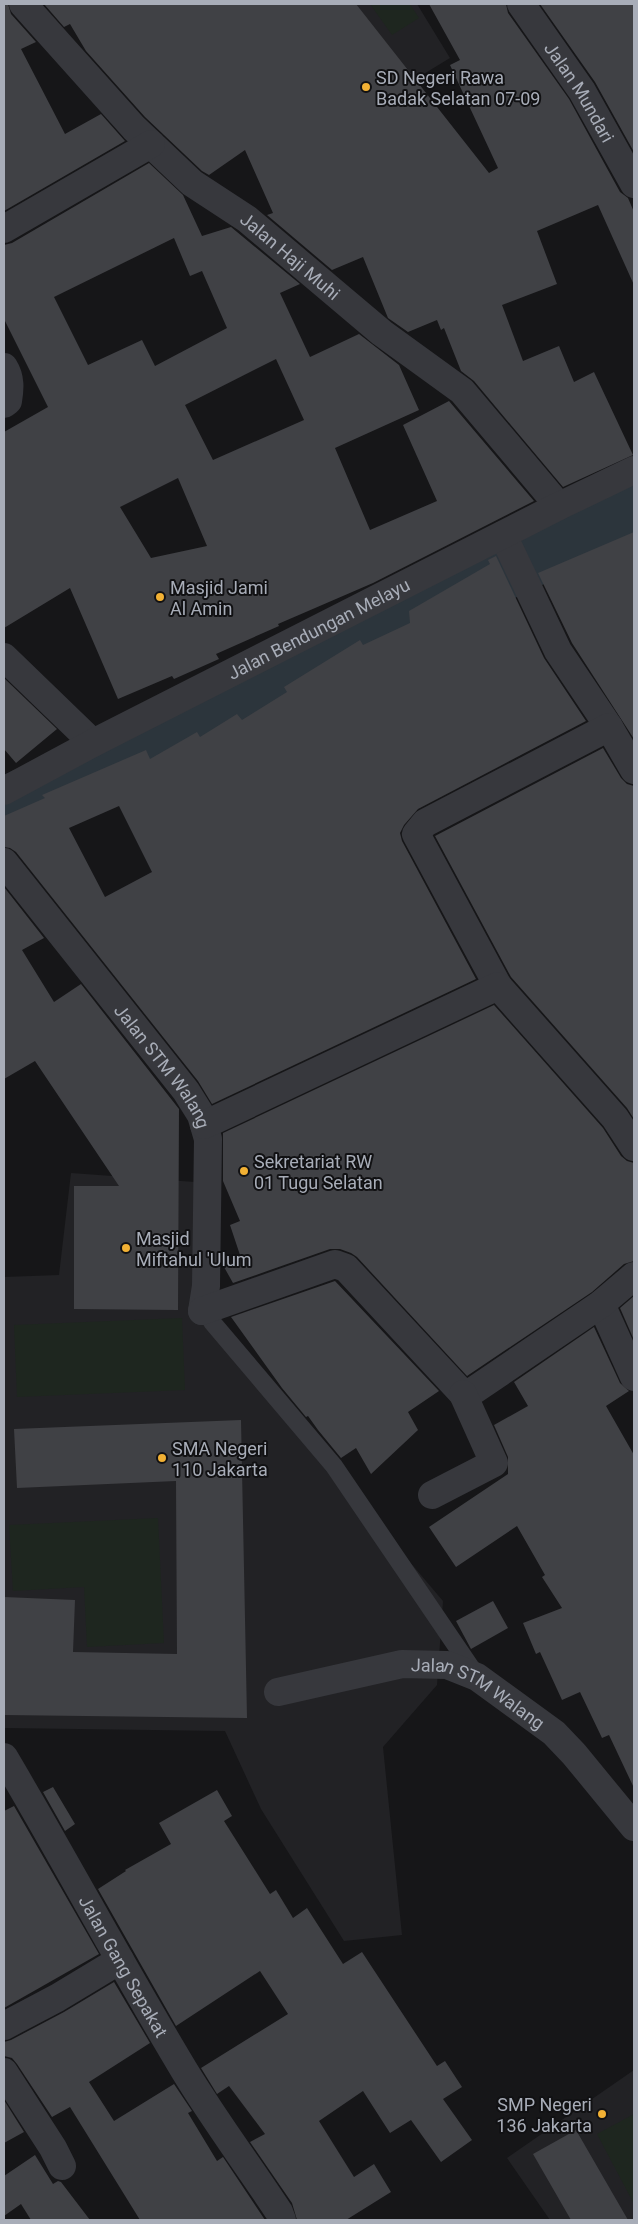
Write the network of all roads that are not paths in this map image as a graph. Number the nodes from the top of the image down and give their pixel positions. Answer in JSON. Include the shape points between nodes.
{"nodes":[{"id":1,"x":23,"y":4,"type":"edge"},
{"id":2,"x":521,"y":4,"type":"edge"},
{"id":3,"x":151,"y":144,"type":"junction"},
{"id":4,"x":634,"y":184,"type":"edge"},
{"id":5,"x":4,"y":229,"type":"edge"},
{"id":6,"x":4,"y":367,"type":"edge"},
{"id":7,"x":4,"y":404,"type":"edge"},
{"id":8,"x":634,"y":470,"type":"edge"},
{"id":9,"x":559,"y":506,"type":"junction"},
{"id":10,"x":503,"y":537,"type":"junction"},
{"id":11,"x":4,"y":657,"type":"edge"},
{"id":12,"x":609,"y":727,"type":"junction"},
{"id":13,"x":93,"y":743,"type":"junction"},
{"id":14,"x":634,"y":770,"type":"edge"},
{"id":15,"x":4,"y":791,"type":"edge"},
{"id":16,"x":7,"y":867,"type":"edge"},
{"id":17,"x":498,"y":986,"type":"junction"},
{"id":18,"x":204,"y":1125,"type":"junction"},
{"id":19,"x":634,"y":1147,"type":"edge"},
{"id":20,"x":634,"y":1276,"type":"edge"},
{"id":21,"x":601,"y":1304,"type":"junction"},
{"id":22,"x":207,"y":1316,"type":"junction"},
{"id":23,"x":634,"y":1378,"type":"edge"},
{"id":24,"x":463,"y":1394,"type":"junction"},
{"id":25,"x":432,"y":1495,"type":"dead end"},
{"id":26,"x":477,"y":1677,"type":"junction"},
{"id":27,"x":278,"y":1692,"type":"dead end"},
{"id":28,"x":4,"y":1757,"type":"edge"},
{"id":29,"x":634,"y":1827,"type":"edge"},
{"id":30,"x":120,"y":1960,"type":"junction"},
{"id":31,"x":4,"y":2026,"type":"edge"},
{"id":32,"x":4,"y":2072,"type":"edge"},
{"id":33,"x":62,"y":2166,"type":"dead end"},
{"id":34,"x":282,"y":2220,"type":"edge"}],
"edges":[{"from":1,"to":3,"type":"street","name":"Jalan Haji Muhi"},
{"from":2,"to":4,"type":"street","name":"Jalan Mundari","via":[[582,92]]},
{"from":3,"to":5,"type":"street"},
{"from":3,"to":9,"type":"street","name":"Jalan Haji Muhi","via":[[192,183],[247,219],[382,333],[462,391]]},
{"from":6,"to":7,"type":"street","via":[[10,386],[8,401]]},
{"from":8,"to":9,"type":"street","name":"Jalan Bendungan Melayu"},
{"from":9,"to":10,"type":"street","name":"Jalan Bendungan Melayu"},
{"from":10,"to":12,"type":"street","via":[[558,651]]},
{"from":10,"to":13,"type":"street","name":"Jalan Bendungan Melayu"},
{"from":11,"to":13,"type":"street"},
{"from":12,"to":14,"type":"street"},
{"from":12,"to":17,"type":"street","via":[[425,823],[416,834]]},
{"from":13,"to":15,"type":"street","name":"Jalan Bendungan Melayu"},
{"from":16,"to":18,"type":"street","name":"Jalan STM Walang","via":[[186,1091]]},
{"from":17,"to":18,"type":"street"},
{"from":17,"to":19,"type":"street","via":[[615,1118]]},
{"from":18,"to":22,"type":"street","name":"Jalan STM Walang","via":[[208,1139]]},
{"from":20,"to":21,"type":"street"},
{"from":21,"to":23,"type":"street"},
{"from":21,"to":24,"type":"street","via":[[472,1394]]},
{"from":22,"to":24,"type":"street","via":[[335,1264],[340,1265]]},
{"from":22,"to":26,"type":"lane","via":[[334,1466]]},
{"from":24,"to":25,"type":"street","via":[[494,1463]]},
{"from":26,"to":27,"type":"street","name":"Jalan STM Walang","via":[[447,1665],[402,1664]]},
{"from":26,"to":29,"type":"street","name":"Jalan STM Walang","via":[[554,1733]]},
{"from":28,"to":30,"type":"street","name":"Jalan Gang Sepakat"},
{"from":30,"to":31,"type":"street"},
{"from":30,"to":34,"type":"street","name":"Jalan Gang Sepakat","via":[[185,2071]]},
{"from":32,"to":33,"type":"street"}]}
